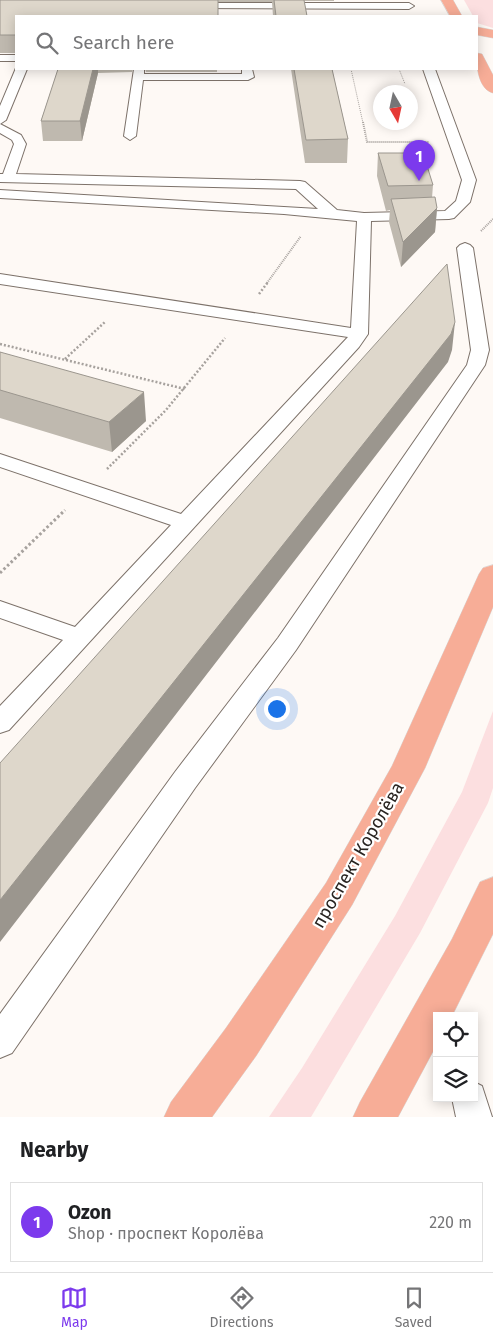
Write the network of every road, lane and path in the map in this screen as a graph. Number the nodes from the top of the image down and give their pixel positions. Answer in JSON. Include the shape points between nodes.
{"nodes":[{"id":1,"x":447,"y":0,"type":"edge"},
{"id":2,"x":408,"y":3,"type":"edge"},
{"id":3,"x":192,"y":6,"type":"edge"},
{"id":4,"x":250,"y":6,"type":"junction"},
{"id":5,"x":249,"y":15,"type":"edge"},
{"id":6,"x":412,"y":15,"type":"edge"},
{"id":7,"x":455,"y":15,"type":"edge"},
{"id":8,"x":478,"y":31,"type":"edge"},
{"id":9,"x":493,"y":34,"type":"edge"},
{"id":10,"x":0,"y":58,"type":"edge"},
{"id":11,"x":15,"y":58,"type":"edge"},
{"id":12,"x":478,"y":59,"type":"edge"},
{"id":13,"x":21,"y":70,"type":"edge"},
{"id":14,"x":247,"y":70,"type":"edge"},
{"id":15,"x":351,"y":70,"type":"edge"},
{"id":16,"x":429,"y":70,"type":"edge"},
{"id":17,"x":138,"y":73,"type":"edge"},
{"id":18,"x":493,"y":89,"type":"edge"},
{"id":19,"x":0,"y":120,"type":"edge"},
{"id":20,"x":0,"y":128,"type":"edge"},
{"id":21,"x":130,"y":136,"type":"dead end"},
{"id":22,"x":430,"y":142,"type":"dead end"},
{"id":23,"x":4,"y":178,"type":"edge"},
{"id":24,"x":0,"y":194,"type":"edge"},
{"id":25,"x":318,"y":213,"type":"junction"},
{"id":26,"x":334,"y":215,"type":"junction"},
{"id":27,"x":364,"y":217,"type":"junction"},
{"id":28,"x":465,"y":248,"type":"dead end"},
{"id":29,"x":0,"y":279,"type":"edge"},
{"id":30,"x":130,"y":299,"type":"junction"},
{"id":31,"x":243,"y":316,"type":"junction"},
{"id":32,"x":359,"y":334,"type":"junction"},
{"id":33,"x":0,"y":344,"type":"edge"},
{"id":34,"x":64,"y":360,"type":"junction"},
{"id":35,"x":185,"y":388,"type":"junction"},
{"id":36,"x":0,"y":460,"type":"edge"},
{"id":37,"x":86,"y":489,"type":"junction"},
{"id":38,"x":186,"y":523,"type":"junction"},
{"id":39,"x":0,"y":572,"type":"edge"},
{"id":40,"x":493,"y":574,"type":"edge"},
{"id":41,"x":0,"y":609,"type":"edge"},
{"id":42,"x":80,"y":637,"type":"junction"},
{"id":43,"x":0,"y":723,"type":"edge"},
{"id":44,"x":493,"y":893,"type":"edge"},
{"id":45,"x":436,"y":1012,"type":"edge"},
{"id":46,"x":433,"y":1017,"type":"edge"},
{"id":47,"x":0,"y":1042,"type":"edge"},
{"id":48,"x":471,"y":1102,"type":"edge"},
{"id":49,"x":186,"y":1117,"type":"edge"},
{"id":50,"x":375,"y":1117,"type":"edge"},
{"id":51,"x":474,"y":1117,"type":"edge"}],
"edges":[{"from":1,"to":7,"type":"main road"},
{"from":2,"to":4,"type":"lane"},
{"from":2,"to":6,"type":"lane"},
{"from":3,"to":4,"type":"lane"},
{"from":4,"to":5,"type":"lane"},
{"from":8,"to":9,"type":"main road"},
{"from":10,"to":11,"type":"lane"},
{"from":12,"to":18,"type":"main road"},
{"from":13,"to":19,"type":"lane"},
{"from":14,"to":17,"type":"lane","via":[[248,77]]},
{"from":15,"to":22,"type":"path","via":[[367,142]]},
{"from":16,"to":27,"type":"lane","via":[[468,180],[463,202],[449,214]]},
{"from":17,"to":21,"type":"lane"},
{"from":20,"to":23,"type":"lane","via":[[17,138],[20,144]]},
{"from":23,"to":26,"type":"lane","via":[[300,185]]},
{"from":24,"to":25,"type":"lane"},
{"from":25,"to":26,"type":"lane"},
{"from":25,"to":31,"type":"path"},
{"from":26,"to":27,"type":"lane"},
{"from":27,"to":32,"type":"lane"},
{"from":28,"to":47,"type":"lane","via":[[480,350],[476,365],[287,644],[185,780]]},
{"from":29,"to":30,"type":"lane"},
{"from":30,"to":31,"type":"lane"},
{"from":30,"to":34,"type":"path"},
{"from":31,"to":32,"type":"lane"},
{"from":31,"to":35,"type":"path"},
{"from":32,"to":38,"type":"lane"},
{"from":33,"to":34,"type":"path"},
{"from":34,"to":35,"type":"path"},
{"from":35,"to":37,"type":"path"},
{"from":36,"to":37,"type":"lane"},
{"from":37,"to":38,"type":"lane"},
{"from":37,"to":39,"type":"path"},
{"from":38,"to":42,"type":"lane"},
{"from":40,"to":49,"type":"main road","name":"проспект Королёва","via":[[408,768],[339,894],[241,1042]]},
{"from":41,"to":42,"type":"lane"},
{"from":42,"to":43,"type":"lane"},
{"from":44,"to":45,"type":"main road"},
{"from":46,"to":50,"type":"main road"},
{"from":48,"to":51,"type":"lane"}]}
